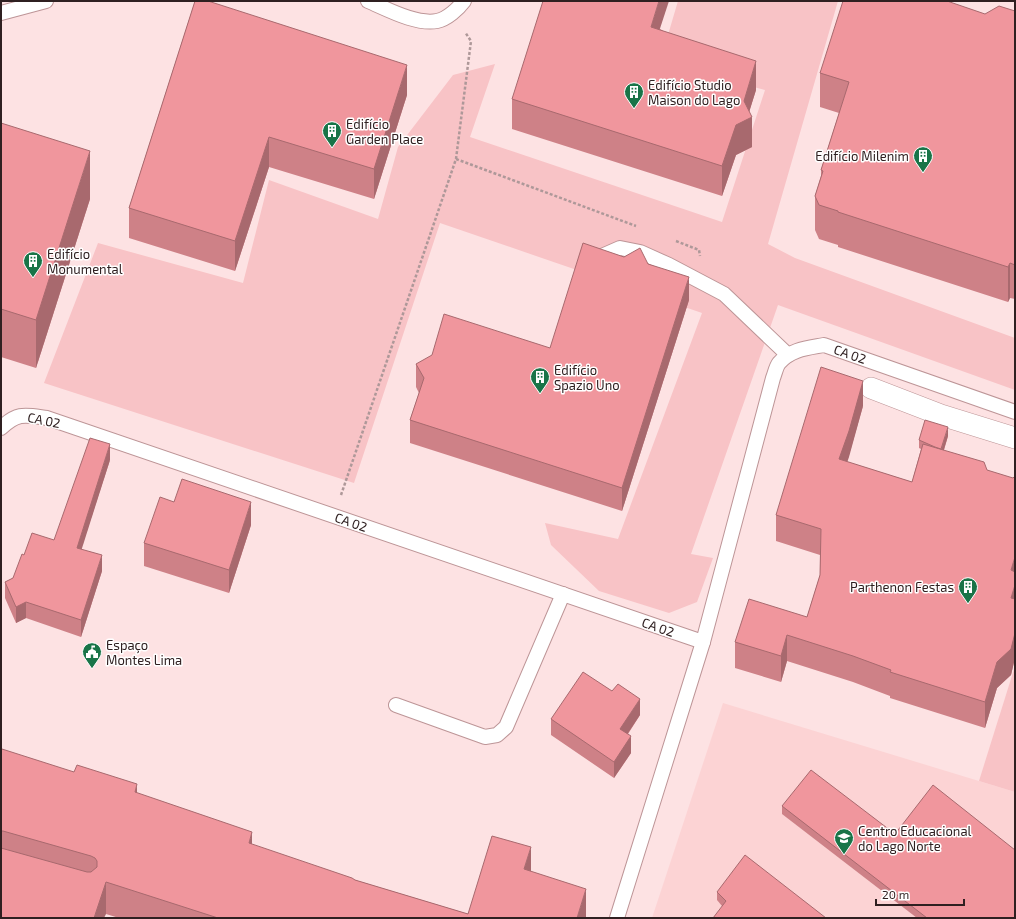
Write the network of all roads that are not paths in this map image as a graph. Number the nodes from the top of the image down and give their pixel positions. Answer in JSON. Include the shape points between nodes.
{"nodes":[{"id":1,"x":46,"y":1,"type":"edge"},
{"id":2,"x":368,"y":1,"type":"edge"},
{"id":3,"x":464,"y":1,"type":"edge"},
{"id":4,"x":1,"y":13,"type":"edge"},
{"id":5,"x":595,"y":259,"type":"edge"},
{"id":6,"x":788,"y":355,"type":"junction"},
{"id":7,"x":871,"y":388,"type":"dead end"},
{"id":8,"x":1015,"y":412,"type":"edge"},
{"id":9,"x":1,"y":428,"type":"edge"},
{"id":10,"x":1015,"y":438,"type":"edge"},
{"id":11,"x":563,"y":594,"type":"junction"},
{"id":12,"x":703,"y":642,"type":"junction"},
{"id":13,"x":396,"y":705,"type":"dead end"},
{"id":14,"x":617,"y":918,"type":"edge"}],
"edges":[{"from":1,"to":4,"type":"lane"},
{"from":2,"to":3,"type":"lane","via":[[417,21],[437,21],[456,11]]},
{"from":5,"to":6,"type":"lane","via":[[620,248],[640,252],[669,265],[724,294]]},
{"from":6,"to":8,"type":"lane","name":"CA 02","via":[[801,349],[824,345]]},
{"from":6,"to":12,"type":"lane","via":[[779,364],[773,378]]},
{"from":7,"to":10,"type":"street","via":[[941,415]]},
{"from":9,"to":11,"type":"lane","name":"CA 02","via":[[22,415],[47,418]]},
{"from":11,"to":12,"type":"lane","name":"CA 02"},
{"from":11,"to":13,"type":"lane","via":[[506,727],[497,735],[485,737]]},
{"from":12,"to":14,"type":"lane"}]}
